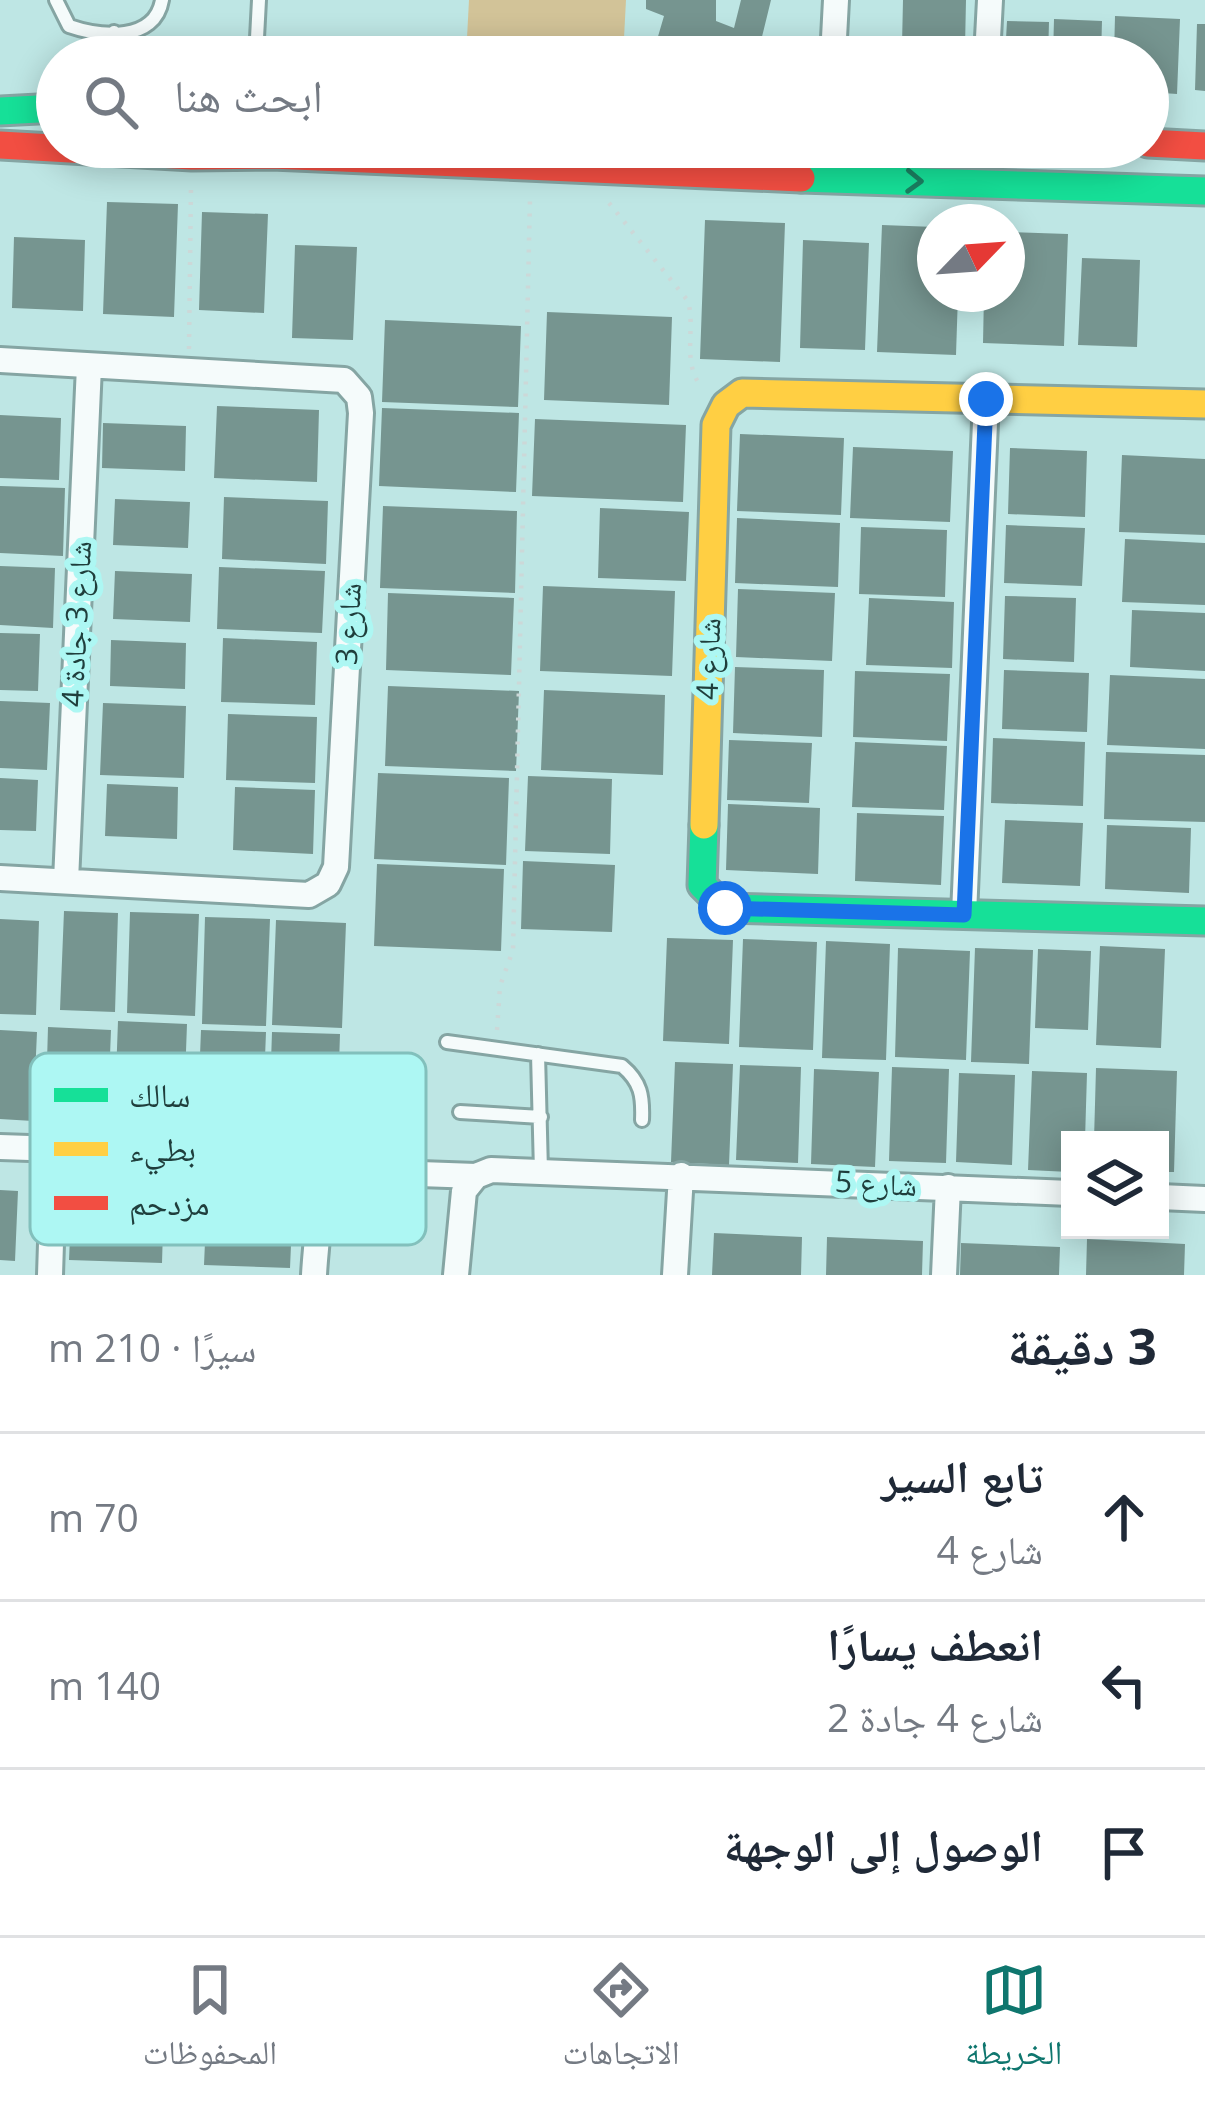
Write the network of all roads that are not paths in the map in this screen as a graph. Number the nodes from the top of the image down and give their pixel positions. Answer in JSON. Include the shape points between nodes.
{"nodes":[{"id":1,"x":56,"y":0,"type":"edge"},
{"id":2,"x":162,"y":0,"type":"edge"},
{"id":3,"x":259,"y":0,"type":"edge"},
{"id":4,"x":836,"y":0,"type":"edge"},
{"id":5,"x":990,"y":0,"type":"edge"},
{"id":6,"x":114,"y":32,"type":"junction"},
{"id":7,"x":114,"y":36,"type":"edge"},
{"id":8,"x":257,"y":36,"type":"edge"},
{"id":9,"x":834,"y":36,"type":"edge"},
{"id":10,"x":988,"y":36,"type":"edge"},
{"id":11,"x":36,"y":108,"type":"edge"},
{"id":12,"x":0,"y":111,"type":"edge"},
{"id":13,"x":1169,"y":144,"type":"edge"},
{"id":14,"x":0,"y":145,"type":"edge"},
{"id":15,"x":1205,"y":146,"type":"edge"},
{"id":16,"x":36,"y":147,"type":"edge"},
{"id":17,"x":523,"y":168,"type":"edge"},
{"id":18,"x":1205,"y":192,"type":"edge"},
{"id":19,"x":0,"y":360,"type":"edge"},
{"id":20,"x":89,"y":366,"type":"junction"},
{"id":21,"x":986,"y":399,"type":"junction"},
{"id":22,"x":1205,"y":404,"type":"edge"},
{"id":23,"x":0,"y":878,"type":"edge"},
{"id":24,"x":66,"y":881,"type":"junction"},
{"id":25,"x":964,"y":915,"type":"junction"},
{"id":26,"x":1205,"y":921,"type":"edge"},
{"id":27,"x":447,"y":1042,"type":"dead end"},
{"id":28,"x":538,"y":1054,"type":"junction"},
{"id":29,"x":460,"y":1112,"type":"dead end"},
{"id":30,"x":541,"y":1117,"type":"junction"},
{"id":31,"x":642,"y":1120,"type":"dead end"},
{"id":32,"x":0,"y":1147,"type":"edge"},
{"id":33,"x":30,"y":1148,"type":"edge"},
{"id":34,"x":542,"y":1173,"type":"junction"},
{"id":35,"x":426,"y":1174,"type":"edge"},
{"id":36,"x":681,"y":1175,"type":"junction"},
{"id":37,"x":476,"y":1176,"type":"junction"},
{"id":38,"x":948,"y":1187,"type":"junction"},
{"id":39,"x":1061,"y":1193,"type":"edge"},
{"id":40,"x":1169,"y":1197,"type":"edge"},
{"id":41,"x":1205,"y":1199,"type":"edge"},
{"id":42,"x":51,"y":1245,"type":"edge"},
{"id":43,"x":315,"y":1245,"type":"edge"},
{"id":44,"x":50,"y":1275,"type":"edge"},
{"id":45,"x":314,"y":1275,"type":"edge"},
{"id":46,"x":456,"y":1275,"type":"edge"},
{"id":47,"x":675,"y":1275,"type":"edge"},
{"id":48,"x":944,"y":1275,"type":"edge"}],
"edges":[{"from":1,"to":6,"type":"lane","via":[[69,26]]},
{"from":2,"to":6,"type":"lane","via":[[154,22]]},
{"from":3,"to":8,"type":"lane"},
{"from":4,"to":9,"type":"street"},
{"from":5,"to":10,"type":"street"},
{"from":6,"to":7,"type":"lane"},
{"from":11,"to":12,"type":"street"},
{"from":13,"to":15,"type":"street"},
{"from":14,"to":16,"type":"street"},
{"from":17,"to":18,"type":"street","one_way":true},
{"from":19,"to":20,"type":"street","name":"شارع 3"},
{"from":20,"to":24,"type":"street","name":"شارع 3 جادة 4"},
{"from":20,"to":24,"type":"street","name":"شارع 3","via":[[344,380],[361,413],[336,867],[328,884],[309,895]]},
{"from":21,"to":22,"type":"street"},
{"from":21,"to":25,"type":"street"},
{"from":21,"to":25,"type":"street","name":"شارع 4","via":[[742,393],[716,424],[702,885],[725,908]]},
{"from":23,"to":24,"type":"street","name":"شارع 3"},
{"from":25,"to":26,"type":"street","name":"شارع 4"},
{"from":27,"to":28,"type":"lane"},
{"from":28,"to":30,"type":"lane"},
{"from":28,"to":31,"type":"lane","via":[[622,1066],[643,1095]]},
{"from":29,"to":30,"type":"lane"},
{"from":30,"to":34,"type":"lane"},
{"from":32,"to":33,"type":"street","name":"شارع 5"},
{"from":34,"to":36,"type":"street","name":"شارع 5"},
{"from":34,"to":37,"type":"street","name":"شارع 5"},
{"from":35,"to":37,"type":"street","name":"شارع 5"},
{"from":36,"to":38,"type":"street","name":"شارع 5"},
{"from":36,"to":47,"type":"street"},
{"from":37,"to":46,"type":"street","via":[[464,1191]]},
{"from":38,"to":39,"type":"street","name":"شارع 5"},
{"from":38,"to":48,"type":"street"},
{"from":40,"to":41,"type":"street"},
{"from":42,"to":44,"type":"street"},
{"from":43,"to":45,"type":"street"}]}
